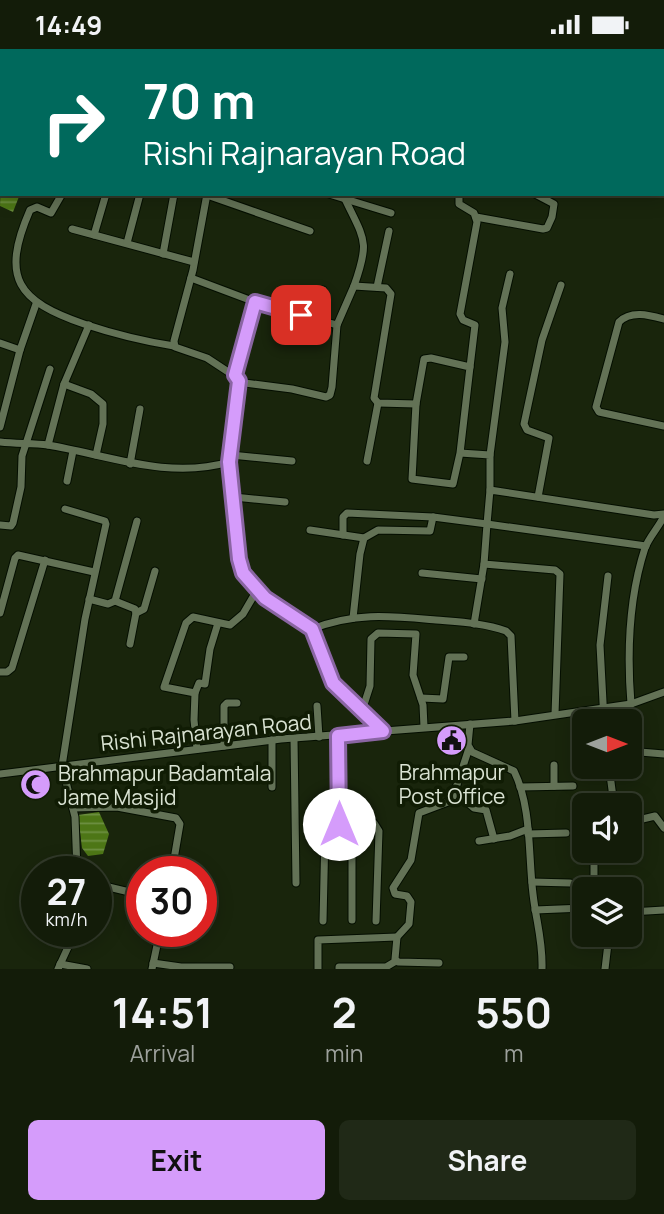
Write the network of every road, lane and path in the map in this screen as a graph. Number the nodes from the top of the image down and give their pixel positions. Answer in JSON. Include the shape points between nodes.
{"nodes":[{"id":1,"x":61,"y":196,"type":"edge"},
{"id":2,"x":105,"y":196,"type":"edge"},
{"id":3,"x":140,"y":196,"type":"edge"},
{"id":4,"x":174,"y":196,"type":"edge"},
{"id":5,"x":207,"y":196,"type":"edge"},
{"id":6,"x":210,"y":196,"type":"edge"},
{"id":7,"x":335,"y":196,"type":"edge"},
{"id":8,"x":459,"y":196,"type":"edge"},
{"id":9,"x":539,"y":196,"type":"edge"},
{"id":10,"x":345,"y":199,"type":"junction"},
{"id":11,"x":391,"y":213,"type":"dead end"},
{"id":12,"x":476,"y":217,"type":"junction"},
{"id":13,"x":72,"y":229,"type":"dead end"},
{"id":14,"x":310,"y":231,"type":"dead end"},
{"id":15,"x":389,"y":231,"type":"dead end"},
{"id":16,"x":94,"y":235,"type":"junction"},
{"id":17,"x":127,"y":243,"type":"junction"},
{"id":18,"x":163,"y":254,"type":"junction"},
{"id":19,"x":194,"y":262,"type":"junction"},
{"id":20,"x":510,"y":274,"type":"dead end"},
{"id":21,"x":191,"y":278,"type":"junction"},
{"id":22,"x":561,"y":285,"type":"dead end"},
{"id":23,"x":354,"y":286,"type":"junction"},
{"id":24,"x":377,"y":287,"type":"junction"},
{"id":25,"x":323,"y":290,"type":"dead end"},
{"id":26,"x":255,"y":302,"type":"junction"},
{"id":27,"x":36,"y":304,"type":"junction"},
{"id":28,"x":301,"y":315,"type":"junction"},
{"id":29,"x":664,"y":319,"type":"edge"},
{"id":30,"x":89,"y":325,"type":"junction"},
{"id":31,"x":337,"y":325,"type":"junction"},
{"id":32,"x":0,"y":343,"type":"edge"},
{"id":33,"x":174,"y":346,"type":"junction"},
{"id":34,"x":20,"y":350,"type":"junction"},
{"id":35,"x":470,"y":367,"type":"junction"},
{"id":36,"x":50,"y":369,"type":"dead end"},
{"id":37,"x":237,"y":378,"type":"junction"},
{"id":38,"x":64,"y":384,"type":"junction"},
{"id":39,"x":377,"y":403,"type":"junction"},
{"id":40,"x":416,"y":404,"type":"junction"},
{"id":41,"x":139,"y":409,"type":"dead end"},
{"id":42,"x":664,"y":426,"type":"edge"},
{"id":43,"x":0,"y":427,"type":"edge"},
{"id":44,"x":0,"y":442,"type":"edge"},
{"id":45,"x":26,"y":443,"type":"junction"},
{"id":46,"x":48,"y":445,"type":"junction"},
{"id":47,"x":73,"y":451,"type":"junction"},
{"id":48,"x":460,"y":453,"type":"junction"},
{"id":49,"x":96,"y":455,"type":"junction"},
{"id":50,"x":489,"y":455,"type":"junction"},
{"id":51,"x":230,"y":458,"type":"junction"},
{"id":52,"x":292,"y":461,"type":"dead end"},
{"id":53,"x":367,"y":461,"type":"dead end"},
{"id":54,"x":130,"y":464,"type":"junction"},
{"id":55,"x":67,"y":481,"type":"dead end"},
{"id":56,"x":490,"y":490,"type":"junction"},
{"id":57,"x":234,"y":497,"type":"junction"},
{"id":58,"x":538,"y":497,"type":"junction"},
{"id":59,"x":285,"y":502,"type":"dead end"},
{"id":60,"x":65,"y":509,"type":"dead end"},
{"id":61,"x":664,"y":515,"type":"edge"},
{"id":62,"x":433,"y":517,"type":"junction"},
{"id":63,"x":137,"y":521,"type":"dead end"},
{"id":64,"x":487,"y":524,"type":"junction"},
{"id":65,"x":0,"y":525,"type":"edge"},
{"id":66,"x":661,"y":527,"type":"edge"},
{"id":67,"x":310,"y":530,"type":"dead end"},
{"id":68,"x":343,"y":535,"type":"junction"},
{"id":69,"x":364,"y":538,"type":"junction"},
{"id":70,"x":646,"y":546,"type":"junction"},
{"id":71,"x":45,"y":560,"type":"junction"},
{"id":72,"x":484,"y":564,"type":"junction"},
{"id":73,"x":155,"y":571,"type":"dead end"},
{"id":74,"x":94,"y":572,"type":"junction"},
{"id":75,"x":422,"y":573,"type":"dead end"},
{"id":76,"x":608,"y":576,"type":"dead end"},
{"id":77,"x":482,"y":579,"type":"junction"},
{"id":78,"x":257,"y":590,"type":"junction"},
{"id":79,"x":89,"y":599,"type":"junction"},
{"id":80,"x":115,"y":601,"type":"junction"},
{"id":81,"x":0,"y":613,"type":"edge"},
{"id":82,"x":136,"y":613,"type":"junction"},
{"id":83,"x":353,"y":618,"type":"junction"},
{"id":84,"x":218,"y":623,"type":"junction"},
{"id":85,"x":474,"y":624,"type":"junction"},
{"id":86,"x":312,"y":629,"type":"junction"},
{"id":87,"x":130,"y":644,"type":"dead end"},
{"id":88,"x":464,"y":657,"type":"dead end"},
{"id":89,"x":0,"y":672,"type":"edge"},
{"id":90,"x":664,"y":692,"type":"edge"},
{"id":91,"x":195,"y":693,"type":"junction"},
{"id":92,"x":421,"y":698,"type":"junction"},
{"id":93,"x":237,"y":703,"type":"dead end"},
{"id":94,"x":631,"y":704,"type":"junction"},
{"id":95,"x":317,"y":706,"type":"dead end"},
{"id":96,"x":603,"y":708,"type":"junction"},
{"id":97,"x":362,"y":711,"type":"junction"},
{"id":98,"x":555,"y":715,"type":"junction"},
{"id":99,"x":515,"y":721,"type":"junction"},
{"id":100,"x":470,"y":724,"type":"junction"},
{"id":101,"x":425,"y":727,"type":"junction"},
{"id":102,"x":383,"y":731,"type":"junction"},
{"id":103,"x":338,"y":736,"type":"junction"},
{"id":104,"x":319,"y":737,"type":"junction"},
{"id":105,"x":294,"y":739,"type":"junction"},
{"id":106,"x":272,"y":740,"type":"junction"},
{"id":107,"x":225,"y":746,"type":"junction"},
{"id":108,"x":469,"y":748,"type":"junction"},
{"id":109,"x":197,"y":749,"type":"junction"},
{"id":110,"x":642,"y":753,"type":"edge"},
{"id":111,"x":664,"y":754,"type":"edge"},
{"id":112,"x":554,"y":765,"type":"dead end"},
{"id":113,"x":62,"y":766,"type":"junction"},
{"id":114,"x":0,"y":775,"type":"edge"},
{"id":115,"x":554,"y":786,"type":"junction"},
{"id":116,"x":573,"y":786,"type":"dead end"},
{"id":117,"x":272,"y":787,"type":"dead end"},
{"id":118,"x":520,"y":787,"type":"junction"},
{"id":119,"x":455,"y":792,"type":"junction"},
{"id":120,"x":74,"y":808,"type":"junction"},
{"id":121,"x":642,"y":819,"type":"edge"},
{"id":122,"x":339,"y":824,"type":"junction"},
{"id":123,"x":352,"y":824,"type":"junction"},
{"id":124,"x":664,"y":828,"type":"edge"},
{"id":125,"x":528,"y":832,"type":"junction"},
{"id":126,"x":566,"y":833,"type":"dead end"},
{"id":127,"x":495,"y":839,"type":"junction"},
{"id":128,"x":479,"y":841,"type":"dead end"},
{"id":129,"x":77,"y":856,"type":"edge"},
{"id":130,"x":175,"y":856,"type":"edge"},
{"id":131,"x":532,"y":883,"type":"junction"},
{"id":132,"x":296,"y":884,"type":"dead end"},
{"id":133,"x":570,"y":884,"type":"dead end"},
{"id":134,"x":572,"y":908,"type":"edge"},
{"id":135,"x":535,"y":910,"type":"junction"},
{"id":136,"x":664,"y":910,"type":"edge"},
{"id":137,"x":642,"y":911,"type":"edge"},
{"id":138,"x":352,"y":920,"type":"dead end"},
{"id":139,"x":323,"y":921,"type":"dead end"},
{"id":140,"x":376,"y":921,"type":"dead end"},
{"id":141,"x":397,"y":937,"type":"junction"},
{"id":142,"x":68,"y":947,"type":"edge"},
{"id":143,"x":156,"y":947,"type":"edge"},
{"id":144,"x":608,"y":947,"type":"edge"},
{"id":145,"x":396,"y":961,"type":"junction"},
{"id":146,"x":439,"y":963,"type":"dead end"},
{"id":147,"x":152,"y":966,"type":"edge"},
{"id":148,"x":59,"y":967,"type":"edge"},
{"id":149,"x":230,"y":967,"type":"dead end"},
{"id":150,"x":87,"y":969,"type":"edge"},
{"id":151,"x":318,"y":969,"type":"edge"},
{"id":152,"x":339,"y":969,"type":"edge"},
{"id":153,"x":541,"y":969,"type":"edge"},
{"id":154,"x":605,"y":969,"type":"edge"}],
"edges":[{"from":1,"to":27,"type":"street","via":[[51,213],[30,210],[13,246],[16,277]]},
{"from":2,"to":16,"type":"street"},
{"from":3,"to":17,"type":"street"},
{"from":4,"to":18,"type":"street"},
{"from":5,"to":19,"type":"street"},
{"from":6,"to":14,"type":"street"},
{"from":7,"to":10,"type":"street"},
{"from":8,"to":12,"type":"street","via":[[459,204]]},
{"from":9,"to":12,"type":"street","via":[[554,204],[547,228]]},
{"from":10,"to":11,"type":"street"},
{"from":10,"to":23,"type":"street","via":[[364,239],[364,258]]},
{"from":12,"to":35,"type":"street","via":[[460,314],[475,325]]},
{"from":13,"to":16,"type":"street"},
{"from":15,"to":24,"type":"street"},
{"from":16,"to":17,"type":"street"},
{"from":17,"to":18,"type":"street"},
{"from":18,"to":19,"type":"street"},
{"from":19,"to":21,"type":"street"},
{"from":20,"to":50,"type":"street","via":[[502,308],[505,342]]},
{"from":21,"to":26,"type":"street"},
{"from":21,"to":33,"type":"street"},
{"from":22,"to":58,"type":"street","via":[[542,340],[524,423],[527,430],[549,438]]},
{"from":23,"to":24,"type":"street"},
{"from":23,"to":31,"type":"street"},
{"from":24,"to":39,"type":"street","via":[[391,294],[374,398]]},
{"from":25,"to":28,"type":"street","via":[[318,302],[306,299]]},
{"from":26,"to":28,"type":"street"},
{"from":26,"to":37,"type":"street"},
{"from":27,"to":30,"type":"street"},
{"from":27,"to":34,"type":"street"},
{"from":28,"to":31,"type":"street"},
{"from":29,"to":42,"type":"street","via":[[633,315],[619,322],[596,407],[600,412]]},
{"from":30,"to":33,"type":"street","via":[[122,337]]},
{"from":30,"to":38,"type":"street"},
{"from":31,"to":37,"type":"street","via":[[330,395],[321,397]]},
{"from":32,"to":34,"type":"street"},
{"from":33,"to":37,"type":"street","via":[[207,358]]},
{"from":34,"to":43,"type":"street"},
{"from":35,"to":40,"type":"street","via":[[424,359]]},
{"from":35,"to":48,"type":"street"},
{"from":36,"to":45,"type":"street"},
{"from":37,"to":51,"type":"street"},
{"from":38,"to":46,"type":"street"},
{"from":38,"to":49,"type":"street","via":[[99,398],[103,404]]},
{"from":39,"to":40,"type":"street"},
{"from":39,"to":53,"type":"street"},
{"from":40,"to":48,"type":"street","via":[[412,479],[453,484]]},
{"from":41,"to":54,"type":"street"},
{"from":44,"to":45,"type":"street"},
{"from":45,"to":46,"type":"street"},
{"from":45,"to":65,"type":"street","via":[[13,523]]},
{"from":46,"to":47,"type":"street"},
{"from":47,"to":49,"type":"street"},
{"from":47,"to":55,"type":"street"},
{"from":48,"to":50,"type":"street"},
{"from":49,"to":54,"type":"street"},
{"from":50,"to":56,"type":"street"},
{"from":51,"to":52,"type":"street"},
{"from":51,"to":54,"type":"street","via":[[196,467]]},
{"from":51,"to":57,"type":"street"},
{"from":56,"to":58,"type":"street"},
{"from":56,"to":64,"type":"street"},
{"from":57,"to":59,"type":"street"},
{"from":57,"to":78,"type":"street","via":[[239,559],[243,573]]},
{"from":58,"to":61,"type":"street"},
{"from":60,"to":74,"type":"street","via":[[105,521]]},
{"from":61,"to":66,"type":"street"},
{"from":62,"to":64,"type":"street"},
{"from":62,"to":68,"type":"street","via":[[347,513]]},
{"from":62,"to":69,"type":"street","via":[[430,531],[378,530]]},
{"from":63,"to":80,"type":"street"},
{"from":64,"to":70,"type":"street"},
{"from":64,"to":72,"type":"street"},
{"from":66,"to":70,"type":"street"},
{"from":67,"to":68,"type":"street"},
{"from":68,"to":69,"type":"street"},
{"from":69,"to":83,"type":"street"},
{"from":70,"to":94,"type":"street","via":[[630,627]]},
{"from":71,"to":74,"type":"street"},
{"from":71,"to":81,"type":"street","via":[[15,558]]},
{"from":71,"to":89,"type":"street","via":[[12,669]]},
{"from":72,"to":77,"type":"street"},
{"from":72,"to":98,"type":"street","via":[[560,574]]},
{"from":73,"to":82,"type":"street","via":[[144,609]]},
{"from":74,"to":79,"type":"street"},
{"from":75,"to":77,"type":"street"},
{"from":76,"to":96,"type":"street","via":[[600,645]]},
{"from":77,"to":85,"type":"street"},
{"from":78,"to":84,"type":"street","via":[[235,622]]},
{"from":78,"to":86,"type":"street"},
{"from":79,"to":80,"type":"street","via":[[108,604]]},
{"from":79,"to":113,"type":"street"},
{"from":80,"to":82,"type":"street"},
{"from":82,"to":87,"type":"street"},
{"from":83,"to":85,"type":"street","via":[[392,615]]},
{"from":83,"to":86,"type":"street"},
{"from":84,"to":91,"type":"street","via":[[205,684],[199,683]]},
{"from":84,"to":91,"type":"street","via":[[188,619],[164,687]]},
{"from":85,"to":99,"type":"street","via":[[511,636]]},
{"from":86,"to":97,"type":"street","via":[[333,683]]},
{"from":88,"to":92,"type":"street","via":[[449,657],[443,699]]},
{"from":90,"to":94,"type":"street","name":"Rishi Rajnarayan Road"},
{"from":91,"to":109,"type":"street"},
{"from":92,"to":97,"type":"street","via":[[413,675],[416,634],[378,633],[371,639],[370,686]]},
{"from":92,"to":101,"type":"street"},
{"from":93,"to":107,"type":"street","via":[[225,706]]},
{"from":94,"to":96,"type":"street","name":"Rishi Rajnarayan Road"},
{"from":95,"to":104,"type":"street"},
{"from":96,"to":98,"type":"street","name":"Rishi Rajnarayan Road"},
{"from":97,"to":102,"type":"street"},
{"from":98,"to":99,"type":"street","name":"Rishi Rajnarayan Road"},
{"from":99,"to":100,"type":"street","name":"Rishi Rajnarayan Road"},
{"from":100,"to":101,"type":"street","name":"Rishi Rajnarayan Road"},
{"from":100,"to":108,"type":"street"},
{"from":101,"to":102,"type":"street","name":"Rishi Rajnarayan Road"},
{"from":102,"to":103,"type":"street","name":"Rishi Rajnarayan Road"},
{"from":103,"to":104,"type":"street","name":"Rishi Rajnarayan Road"},
{"from":103,"to":122,"type":"street"},
{"from":104,"to":105,"type":"street","name":"Rishi Rajnarayan Road"},
{"from":105,"to":106,"type":"street","name":"Rishi Rajnarayan Road"},
{"from":105,"to":132,"type":"street"},
{"from":106,"to":107,"type":"street","name":"Rishi Rajnarayan Road"},
{"from":106,"to":117,"type":"street"},
{"from":107,"to":109,"type":"street","name":"Rishi Rajnarayan Road"},
{"from":108,"to":118,"type":"street","via":[[514,771]]},
{"from":108,"to":119,"type":"street"},
{"from":109,"to":113,"type":"street","name":"Rishi Rajnarayan Road"},
{"from":110,"to":111,"type":"street"},
{"from":112,"to":115,"type":"street"},
{"from":113,"to":114,"type":"street","name":"Rishi Rajnarayan Road"},
{"from":113,"to":120,"type":"street"},
{"from":115,"to":116,"type":"street"},
{"from":115,"to":118,"type":"street"},
{"from":118,"to":125,"type":"street"},
{"from":119,"to":127,"type":"street","via":[[474,808],[486,810]]},
{"from":119,"to":141,"type":"street","via":[[448,802],[422,811],[416,818],[411,860],[393,888],[395,894],[407,896],[411,902],[409,924]]},
{"from":120,"to":129,"type":"street"},
{"from":120,"to":130,"type":"street","via":[[117,807],[176,818],[180,824]]},
{"from":121,"to":124,"type":"street","via":[[655,816]]},
{"from":122,"to":123,"type":"street"},
{"from":122,"to":139,"type":"street","via":[[326,828],[325,833]]},
{"from":123,"to":138,"type":"street"},
{"from":123,"to":140,"type":"street","via":[[374,823],[379,831]]},
{"from":125,"to":126,"type":"street"},
{"from":125,"to":127,"type":"street"},
{"from":125,"to":131,"type":"street"},
{"from":127,"to":128,"type":"street"},
{"from":131,"to":133,"type":"street"},
{"from":131,"to":135,"type":"street"},
{"from":134,"to":135,"type":"street"},
{"from":135,"to":153,"type":"street","via":[[542,941]]},
{"from":136,"to":137,"type":"street"},
{"from":141,"to":145,"type":"street"},
{"from":141,"to":151,"type":"street","via":[[318,940]]},
{"from":142,"to":148,"type":"street"},
{"from":143,"to":147,"type":"street"},
{"from":144,"to":154,"type":"street"},
{"from":145,"to":146,"type":"street"},
{"from":145,"to":152,"type":"street","via":[[386,967]]},
{"from":147,"to":149,"type":"street"},
{"from":148,"to":150,"type":"street"}]}
